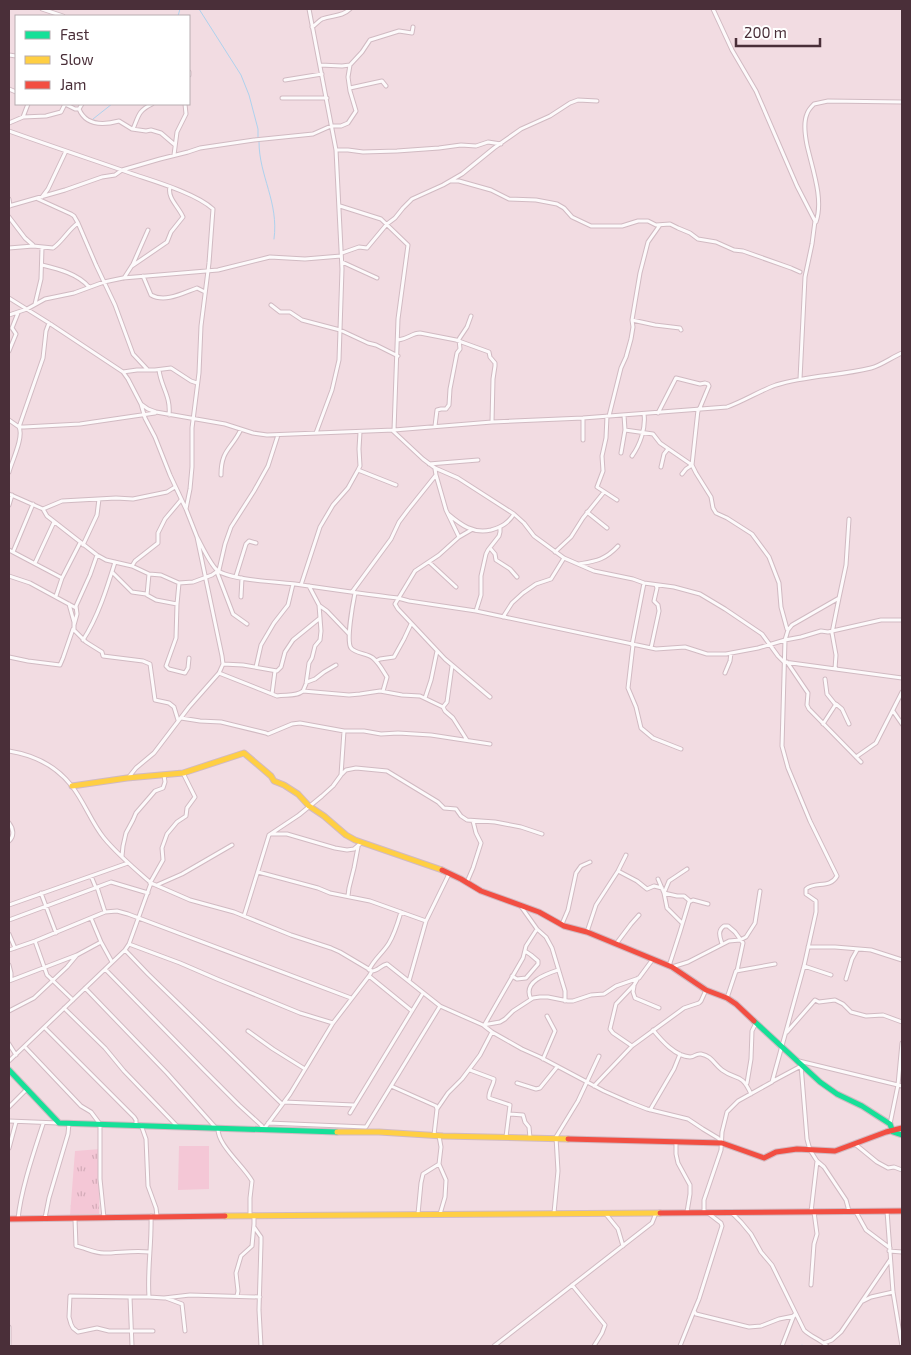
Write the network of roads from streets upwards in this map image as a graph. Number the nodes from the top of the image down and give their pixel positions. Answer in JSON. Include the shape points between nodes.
{"nodes":[{"id":1,"x":42,"y":9,"type":"edge"},
{"id":2,"x":309,"y":9,"type":"edge"},
{"id":3,"x":350,"y":9,"type":"edge"},
{"id":4,"x":713,"y":9,"type":"edge"},
{"id":5,"x":60,"y":15,"type":"edge"},
{"id":6,"x":312,"y":27,"type":"junction"},
{"id":7,"x":413,"y":27,"type":"dead end"},
{"id":8,"x":320,"y":65,"type":"junction"},
{"id":9,"x":350,"y":65,"type":"junction"},
{"id":10,"x":322,"y":74,"type":"junction"},
{"id":11,"x":285,"y":80,"type":"dead end"},
{"id":12,"x":386,"y":86,"type":"dead end"},
{"id":13,"x":350,"y":88,"type":"junction"},
{"id":14,"x":282,"y":98,"type":"dead end"},
{"id":15,"x":327,"y":98,"type":"junction"},
{"id":16,"x":596,"y":102,"type":"dead end"},
{"id":17,"x":902,"y":102,"type":"edge"},
{"id":18,"x":28,"y":105,"type":"edge"},
{"id":19,"x":65,"y":105,"type":"edge"},
{"id":20,"x":67,"y":105,"type":"edge"},
{"id":21,"x":81,"y":105,"type":"edge"},
{"id":22,"x":150,"y":105,"type":"edge"},
{"id":23,"x":185,"y":105,"type":"edge"},
{"id":24,"x":79,"y":109,"type":"junction"},
{"id":25,"x":23,"y":117,"type":"junction"},
{"id":26,"x":9,"y":123,"type":"edge"},
{"id":27,"x":331,"y":126,"type":"junction"},
{"id":28,"x":133,"y":129,"type":"junction"},
{"id":29,"x":9,"y":131,"type":"edge"},
{"id":30,"x":500,"y":144,"type":"junction"},
{"id":31,"x":175,"y":145,"type":"junction"},
{"id":32,"x":336,"y":150,"type":"junction"},
{"id":33,"x":66,"y":151,"type":"junction"},
{"id":34,"x":174,"y":155,"type":"junction"},
{"id":35,"x":122,"y":170,"type":"junction"},
{"id":36,"x":450,"y":181,"type":"junction"},
{"id":37,"x":170,"y":187,"type":"junction"},
{"id":38,"x":39,"y":198,"type":"junction"},
{"id":39,"x":9,"y":199,"type":"edge"},
{"id":40,"x":9,"y":206,"type":"edge"},
{"id":41,"x":340,"y":206,"type":"junction"},
{"id":42,"x":9,"y":217,"type":"edge"},
{"id":43,"x":78,"y":222,"type":"junction"},
{"id":44,"x":387,"y":224,"type":"junction"},
{"id":45,"x":660,"y":225,"type":"junction"},
{"id":46,"x":815,"y":225,"type":"junction"},
{"id":47,"x":148,"y":230,"type":"dead end"},
{"id":48,"x":33,"y":246,"type":"junction"},
{"id":49,"x":9,"y":248,"type":"edge"},
{"id":50,"x":42,"y":248,"type":"junction"},
{"id":51,"x":341,"y":254,"type":"junction"},
{"id":52,"x":342,"y":262,"type":"junction"},
{"id":53,"x":42,"y":265,"type":"junction"},
{"id":54,"x":132,"y":266,"type":"junction"},
{"id":55,"x":207,"y":271,"type":"junction"},
{"id":56,"x":800,"y":272,"type":"dead end"},
{"id":57,"x":143,"y":276,"type":"junction"},
{"id":58,"x":123,"y":278,"type":"junction"},
{"id":59,"x":377,"y":278,"type":"dead end"},
{"id":60,"x":104,"y":282,"type":"junction"},
{"id":61,"x":90,"y":287,"type":"junction"},
{"id":62,"x":205,"y":292,"type":"junction"},
{"id":63,"x":9,"y":298,"type":"edge"},
{"id":64,"x":35,"y":304,"type":"junction"},
{"id":65,"x":271,"y":305,"type":"dead end"},
{"id":66,"x":27,"y":309,"type":"junction"},
{"id":67,"x":18,"y":312,"type":"junction"},
{"id":68,"x":9,"y":315,"type":"edge"},
{"id":69,"x":471,"y":316,"type":"dead end"},
{"id":70,"x":632,"y":320,"type":"junction"},
{"id":71,"x":49,"y":323,"type":"junction"},
{"id":72,"x":340,"y":330,"type":"junction"},
{"id":73,"x":681,"y":330,"type":"dead end"},
{"id":74,"x":398,"y":340,"type":"junction"},
{"id":75,"x":460,"y":341,"type":"junction"},
{"id":76,"x":9,"y":351,"type":"edge"},
{"id":77,"x":902,"y":353,"type":"edge"},
{"id":78,"x":398,"y":356,"type":"junction"},
{"id":79,"x":147,"y":369,"type":"junction"},
{"id":80,"x":158,"y":370,"type":"junction"},
{"id":81,"x":123,"y":372,"type":"junction"},
{"id":82,"x":800,"y":379,"type":"junction"},
{"id":83,"x":198,"y":383,"type":"junction"},
{"id":84,"x":141,"y":404,"type":"junction"},
{"id":85,"x":698,"y":410,"type":"junction"},
{"id":86,"x":156,"y":412,"type":"junction"},
{"id":87,"x":658,"y":413,"type":"junction"},
{"id":88,"x":145,"y":414,"type":"junction"},
{"id":89,"x":644,"y":414,"type":"junction"},
{"id":90,"x":169,"y":415,"type":"junction"},
{"id":91,"x":608,"y":416,"type":"junction"},
{"id":92,"x":624,"y":416,"type":"junction"},
{"id":93,"x":582,"y":418,"type":"junction"},
{"id":94,"x":192,"y":419,"type":"junction"},
{"id":95,"x":9,"y":420,"type":"edge"},
{"id":96,"x":492,"y":422,"type":"junction"},
{"id":97,"x":436,"y":426,"type":"junction"},
{"id":98,"x":19,"y":427,"type":"junction"},
{"id":99,"x":242,"y":429,"type":"junction"},
{"id":100,"x":393,"y":430,"type":"junction"},
{"id":101,"x":625,"y":430,"type":"junction"},
{"id":102,"x":360,"y":432,"type":"junction"},
{"id":103,"x":316,"y":433,"type":"junction"},
{"id":104,"x":642,"y":433,"type":"junction"},
{"id":105,"x":278,"y":435,"type":"junction"},
{"id":106,"x":583,"y":440,"type":"dead end"},
{"id":107,"x":668,"y":449,"type":"junction"},
{"id":108,"x":621,"y":453,"type":"dead end"},
{"id":109,"x":632,"y":456,"type":"dead end"},
{"id":110,"x":478,"y":460,"type":"dead end"},
{"id":111,"x":430,"y":464,"type":"junction"},
{"id":112,"x":692,"y":465,"type":"junction"},
{"id":113,"x":661,"y":467,"type":"dead end"},
{"id":114,"x":435,"y":468,"type":"junction"},
{"id":115,"x":358,"y":470,"type":"junction"},
{"id":116,"x":9,"y":472,"type":"edge"},
{"id":117,"x":222,"y":474,"type":"dead end"},
{"id":118,"x":682,"y":474,"type":"dead end"},
{"id":119,"x":436,"y":475,"type":"junction"},
{"id":120,"x":396,"y":485,"type":"dead end"},
{"id":121,"x":175,"y":487,"type":"junction"},
{"id":122,"x":604,"y":492,"type":"junction"},
{"id":123,"x":10,"y":494,"type":"edge"},
{"id":124,"x":99,"y":499,"type":"junction"},
{"id":125,"x":181,"y":500,"type":"junction"},
{"id":126,"x":617,"y":500,"type":"dead end"},
{"id":127,"x":33,"y":504,"type":"junction"},
{"id":128,"x":9,"y":505,"type":"edge"},
{"id":129,"x":43,"y":509,"type":"junction"},
{"id":130,"x":186,"y":509,"type":"junction"},
{"id":131,"x":587,"y":512,"type":"junction"},
{"id":132,"x":448,"y":514,"type":"junction"},
{"id":133,"x":514,"y":514,"type":"junction"},
{"id":134,"x":849,"y":519,"type":"dead end"},
{"id":135,"x":54,"y":522,"type":"junction"},
{"id":136,"x":500,"y":527,"type":"junction"},
{"id":137,"x":607,"y":528,"type":"dead end"},
{"id":138,"x":471,"y":530,"type":"junction"},
{"id":139,"x":197,"y":537,"type":"junction"},
{"id":140,"x":459,"y":537,"type":"junction"},
{"id":141,"x":256,"y":543,"type":"dead end"},
{"id":142,"x":81,"y":544,"type":"junction"},
{"id":143,"x":618,"y":546,"type":"dead end"},
{"id":144,"x":490,"y":548,"type":"junction"},
{"id":145,"x":11,"y":551,"type":"edge"},
{"id":146,"x":555,"y":552,"type":"junction"},
{"id":147,"x":97,"y":555,"type":"junction"},
{"id":148,"x":564,"y":558,"type":"junction"},
{"id":149,"x":114,"y":562,"type":"junction"},
{"id":150,"x":429,"y":562,"type":"junction"},
{"id":151,"x":35,"y":563,"type":"junction"},
{"id":152,"x":578,"y":564,"type":"junction"},
{"id":153,"x":132,"y":566,"type":"junction"},
{"id":154,"x":112,"y":572,"type":"junction"},
{"id":155,"x":218,"y":572,"type":"junction"},
{"id":156,"x":149,"y":574,"type":"junction"},
{"id":157,"x":9,"y":576,"type":"edge"},
{"id":158,"x":236,"y":576,"type":"junction"},
{"id":159,"x":205,"y":577,"type":"junction"},
{"id":160,"x":517,"y":577,"type":"dead end"},
{"id":161,"x":62,"y":578,"type":"junction"},
{"id":162,"x":242,"y":578,"type":"junction"},
{"id":163,"x":179,"y":583,"type":"junction"},
{"id":164,"x":644,"y":583,"type":"junction"},
{"id":165,"x":293,"y":584,"type":"junction"},
{"id":166,"x":656,"y":584,"type":"junction"},
{"id":167,"x":302,"y":585,"type":"junction"},
{"id":168,"x":309,"y":586,"type":"junction"},
{"id":169,"x":456,"y":587,"type":"dead end"},
{"id":170,"x":354,"y":593,"type":"junction"},
{"id":171,"x":146,"y":594,"type":"junction"},
{"id":172,"x":56,"y":596,"type":"junction"},
{"id":173,"x":242,"y":597,"type":"dead end"},
{"id":174,"x":398,"y":598,"type":"junction"},
{"id":175,"x":840,"y":598,"type":"junction"},
{"id":176,"x":69,"y":604,"type":"junction"},
{"id":177,"x":177,"y":604,"type":"junction"},
{"id":178,"x":319,"y":605,"type":"junction"},
{"id":179,"x":76,"y":608,"type":"junction"},
{"id":180,"x":476,"y":611,"type":"junction"},
{"id":181,"x":504,"y":617,"type":"junction"},
{"id":182,"x":320,"y":618,"type":"junction"},
{"id":183,"x":902,"y":620,"type":"edge"},
{"id":184,"x":247,"y":624,"type":"dead end"},
{"id":185,"x":411,"y":624,"type":"junction"},
{"id":186,"x":74,"y":626,"type":"junction"},
{"id":187,"x":788,"y":630,"type":"junction"},
{"id":188,"x":833,"y":631,"type":"junction"},
{"id":189,"x":350,"y":635,"type":"junction"},
{"id":190,"x":83,"y":640,"type":"junction"},
{"id":191,"x":785,"y":640,"type":"junction"},
{"id":192,"x":769,"y":644,"type":"junction"},
{"id":193,"x":632,"y":645,"type":"junction"},
{"id":194,"x":651,"y":648,"type":"junction"},
{"id":195,"x":437,"y":651,"type":"junction"},
{"id":196,"x":731,"y":653,"type":"junction"},
{"id":197,"x":9,"y":657,"type":"edge"},
{"id":198,"x":188,"y":658,"type":"dead end"},
{"id":199,"x":376,"y":661,"type":"junction"},
{"id":200,"x":786,"y":662,"type":"junction"},
{"id":201,"x":223,"y":664,"type":"junction"},
{"id":202,"x":336,"y":665,"type":"dead end"},
{"id":203,"x":452,"y":666,"type":"junction"},
{"id":204,"x":256,"y":667,"type":"junction"},
{"id":205,"x":835,"y":669,"type":"junction"},
{"id":206,"x":275,"y":671,"type":"junction"},
{"id":207,"x":219,"y":673,"type":"junction"},
{"id":208,"x":725,"y":673,"type":"dead end"},
{"id":209,"x":902,"y":678,"type":"edge"},
{"id":210,"x":825,"y":679,"type":"dead end"},
{"id":211,"x":307,"y":682,"type":"junction"},
{"id":212,"x":303,"y":691,"type":"junction"},
{"id":213,"x":383,"y":691,"type":"junction"},
{"id":214,"x":902,"y":692,"type":"edge"},
{"id":215,"x":272,"y":694,"type":"junction"},
{"id":216,"x":490,"y":697,"type":"dead end"},
{"id":217,"x":425,"y":698,"type":"junction"},
{"id":218,"x":835,"y":704,"type":"junction"},
{"id":219,"x":443,"y":707,"type":"junction"},
{"id":220,"x":893,"y":710,"type":"junction"},
{"id":221,"x":180,"y":719,"type":"junction"},
{"id":222,"x":823,"y":724,"type":"junction"},
{"id":223,"x":849,"y":724,"type":"dead end"},
{"id":224,"x":902,"y":724,"type":"edge"},
{"id":225,"x":344,"y":731,"type":"junction"},
{"id":226,"x":468,"y":740,"type":"junction"},
{"id":227,"x":490,"y":744,"type":"dead end"},
{"id":228,"x":681,"y":749,"type":"dead end"},
{"id":229,"x":9,"y":751,"type":"edge"},
{"id":230,"x":856,"y":757,"type":"junction"},
{"id":231,"x":861,"y":762,"type":"dead end"},
{"id":232,"x":183,"y":773,"type":"junction"},
{"id":233,"x":164,"y":775,"type":"junction"},
{"id":234,"x":341,"y":775,"type":"junction"},
{"id":235,"x":127,"y":778,"type":"junction"},
{"id":236,"x":72,"y":786,"type":"junction"},
{"id":237,"x":309,"y":806,"type":"junction"},
{"id":238,"x":473,"y":821,"type":"junction"},
{"id":239,"x":9,"y":823,"type":"edge"},
{"id":240,"x":542,"y":834,"type":"dead end"},
{"id":241,"x":269,"y":835,"type":"junction"},
{"id":242,"x":9,"y":841,"type":"edge"},
{"id":243,"x":360,"y":845,"type":"junction"},
{"id":244,"x":232,"y":846,"type":"dead end"},
{"id":245,"x":626,"y":855,"type":"dead end"},
{"id":246,"x":122,"y":857,"type":"junction"},
{"id":247,"x":590,"y":862,"type":"dead end"},
{"id":248,"x":128,"y":863,"type":"junction"},
{"id":249,"x":687,"y":869,"type":"dead end"},
{"id":250,"x":618,"y":871,"type":"junction"},
{"id":251,"x":258,"y":872,"type":"junction"},
{"id":252,"x":449,"y":874,"type":"junction"},
{"id":253,"x":91,"y":876,"type":"junction"},
{"id":254,"x":658,"y":879,"type":"dead end"},
{"id":255,"x":467,"y":882,"type":"junction"},
{"id":256,"x":151,"y":883,"type":"junction"},
{"id":257,"x":157,"y":886,"type":"junction"},
{"id":258,"x":96,"y":888,"type":"junction"},
{"id":259,"x":662,"y":888,"type":"junction"},
{"id":260,"x":760,"y":891,"type":"dead end"},
{"id":261,"x":41,"y":893,"type":"junction"},
{"id":262,"x":148,"y":893,"type":"junction"},
{"id":263,"x":664,"y":893,"type":"junction"},
{"id":264,"x":348,"y":896,"type":"junction"},
{"id":265,"x":690,"y":901,"type":"junction"},
{"id":266,"x":520,"y":904,"type":"junction"},
{"id":267,"x":708,"y":904,"type":"dead end"},
{"id":268,"x":9,"y":905,"type":"edge"},
{"id":269,"x":46,"y":906,"type":"junction"},
{"id":270,"x":105,"y":912,"type":"junction"},
{"id":271,"x":401,"y":912,"type":"junction"},
{"id":272,"x":639,"y":915,"type":"dead end"},
{"id":273,"x":244,"y":916,"type":"junction"},
{"id":274,"x":91,"y":918,"type":"junction"},
{"id":275,"x":138,"y":918,"type":"junction"},
{"id":276,"x":9,"y":920,"type":"edge"},
{"id":277,"x":426,"y":920,"type":"junction"},
{"id":278,"x":562,"y":924,"type":"junction"},
{"id":279,"x":682,"y":924,"type":"junction"},
{"id":280,"x":537,"y":929,"type":"junction"},
{"id":281,"x":56,"y":932,"type":"junction"},
{"id":282,"x":588,"y":932,"type":"junction"},
{"id":283,"x":9,"y":934,"type":"edge"},
{"id":284,"x":741,"y":939,"type":"junction"},
{"id":285,"x":36,"y":941,"type":"junction"},
{"id":286,"x":101,"y":942,"type":"junction"},
{"id":287,"x":129,"y":944,"type":"junction"},
{"id":288,"x":616,"y":944,"type":"junction"},
{"id":289,"x":722,"y":944,"type":"junction"},
{"id":290,"x":808,"y":947,"type":"junction"},
{"id":291,"x":14,"y":948,"type":"junction"},
{"id":292,"x":9,"y":950,"type":"edge"},
{"id":293,"x":125,"y":950,"type":"junction"},
{"id":294,"x":857,"y":950,"type":"junction"},
{"id":295,"x":525,"y":951,"type":"junction"},
{"id":296,"x":77,"y":955,"type":"junction"},
{"id":297,"x":653,"y":959,"type":"junction"},
{"id":298,"x":902,"y":960,"type":"edge"},
{"id":299,"x":112,"y":962,"type":"junction"},
{"id":300,"x":775,"y":964,"type":"dead end"},
{"id":301,"x":9,"y":965,"type":"edge"},
{"id":302,"x":671,"y":966,"type":"junction"},
{"id":303,"x":804,"y":966,"type":"junction"},
{"id":304,"x":45,"y":967,"type":"junction"},
{"id":305,"x":105,"y":969,"type":"junction"},
{"id":306,"x":371,"y":970,"type":"junction"},
{"id":307,"x":558,"y":970,"type":"junction"},
{"id":308,"x":737,"y":971,"type":"junction"},
{"id":309,"x":831,"y":975,"type":"dead end"},
{"id":310,"x":369,"y":976,"type":"junction"},
{"id":311,"x":512,"y":976,"type":"junction"},
{"id":312,"x":638,"y":978,"type":"junction"},
{"id":313,"x":846,"y":979,"type":"dead end"},
{"id":314,"x":10,"y":980,"type":"edge"},
{"id":315,"x":53,"y":980,"type":"junction"},
{"id":316,"x":409,"y":981,"type":"junction"},
{"id":317,"x":634,"y":985,"type":"junction"},
{"id":318,"x":85,"y":988,"type":"junction"},
{"id":319,"x":706,"y":990,"type":"junction"},
{"id":320,"x":423,"y":993,"type":"junction"},
{"id":321,"x":351,"y":998,"type":"junction"},
{"id":322,"x":726,"y":998,"type":"junction"},
{"id":323,"x":531,"y":999,"type":"junction"},
{"id":324,"x":73,"y":1000,"type":"junction"},
{"id":325,"x":565,"y":1001,"type":"junction"},
{"id":326,"x":440,"y":1006,"type":"junction"},
{"id":327,"x":64,"y":1008,"type":"junction"},
{"id":328,"x":659,"y":1008,"type":"dead end"},
{"id":329,"x":9,"y":1011,"type":"edge"},
{"id":330,"x":412,"y":1011,"type":"junction"},
{"id":331,"x":547,"y":1016,"type":"dead end"},
{"id":332,"x":326,"y":1022,"type":"junction"},
{"id":333,"x":902,"y":1022,"type":"edge"},
{"id":334,"x":333,"y":1023,"type":"junction"},
{"id":335,"x":756,"y":1023,"type":"junction"},
{"id":336,"x":483,"y":1025,"type":"junction"},
{"id":337,"x":45,"y":1028,"type":"junction"},
{"id":338,"x":329,"y":1029,"type":"junction"},
{"id":339,"x":653,"y":1030,"type":"junction"},
{"id":340,"x":248,"y":1031,"type":"dead end"},
{"id":341,"x":492,"y":1032,"type":"junction"},
{"id":342,"x":786,"y":1033,"type":"junction"},
{"id":343,"x":902,"y":1043,"type":"edge"},
{"id":344,"x":9,"y":1044,"type":"edge"},
{"id":345,"x":632,"y":1046,"type":"junction"},
{"id":346,"x":25,"y":1047,"type":"junction"},
{"id":347,"x":782,"y":1047,"type":"junction"},
{"id":348,"x":680,"y":1054,"type":"junction"},
{"id":349,"x":16,"y":1055,"type":"junction"},
{"id":350,"x":599,"y":1056,"type":"dead end"},
{"id":351,"x":543,"y":1059,"type":"junction"},
{"id":352,"x":796,"y":1060,"type":"junction"},
{"id":353,"x":9,"y":1062,"type":"edge"},
{"id":354,"x":801,"y":1065,"type":"junction"},
{"id":355,"x":557,"y":1067,"type":"junction"},
{"id":356,"x":9,"y":1070,"type":"edge"},
{"id":357,"x":305,"y":1070,"type":"junction"},
{"id":358,"x":470,"y":1070,"type":"junction"},
{"id":359,"x":586,"y":1082,"type":"junction"},
{"id":360,"x":772,"y":1082,"type":"junction"},
{"id":361,"x":517,"y":1083,"type":"dead end"},
{"id":362,"x":746,"y":1084,"type":"junction"},
{"id":363,"x":898,"y":1085,"type":"junction"},
{"id":364,"x":391,"y":1086,"type":"junction"},
{"id":365,"x":594,"y":1086,"type":"junction"},
{"id":366,"x":902,"y":1086,"type":"edge"},
{"id":367,"x":27,"y":1089,"type":"junction"},
{"id":368,"x":751,"y":1094,"type":"junction"},
{"id":369,"x":283,"y":1103,"type":"junction"},
{"id":370,"x":354,"y":1105,"type":"junction"},
{"id":371,"x":9,"y":1107,"type":"edge"},
{"id":372,"x":437,"y":1110,"type":"junction"},
{"id":373,"x":650,"y":1110,"type":"junction"},
{"id":374,"x":350,"y":1113,"type":"dead end"},
{"id":375,"x":510,"y":1114,"type":"junction"},
{"id":376,"x":9,"y":1121,"type":"edge"},
{"id":377,"x":257,"y":1121,"type":"junction"},
{"id":378,"x":16,"y":1122,"type":"junction"},
{"id":379,"x":59,"y":1123,"type":"junction"},
{"id":380,"x":43,"y":1124,"type":"junction"},
{"id":381,"x":69,"y":1124,"type":"junction"},
{"id":382,"x":100,"y":1124,"type":"junction"},
{"id":383,"x":268,"y":1124,"type":"junction"},
{"id":384,"x":890,"y":1124,"type":"junction"},
{"id":385,"x":139,"y":1125,"type":"junction"},
{"id":386,"x":177,"y":1126,"type":"junction"},
{"id":387,"x":217,"y":1128,"type":"junction"},
{"id":388,"x":902,"y":1128,"type":"edge"},
{"id":389,"x":254,"y":1129,"type":"junction"},
{"id":390,"x":264,"y":1130,"type":"junction"},
{"id":391,"x":367,"y":1130,"type":"junction"},
{"id":392,"x":891,"y":1131,"type":"junction"},
{"id":393,"x":436,"y":1135,"type":"junction"},
{"id":394,"x":902,"y":1135,"type":"edge"},
{"id":395,"x":506,"y":1137,"type":"junction"},
{"id":396,"x":530,"y":1138,"type":"junction"},
{"id":397,"x":557,"y":1138,"type":"junction"},
{"id":398,"x":676,"y":1141,"type":"junction"},
{"id":399,"x":722,"y":1143,"type":"junction"},
{"id":400,"x":855,"y":1144,"type":"junction"},
{"id":401,"x":9,"y":1148,"type":"edge"},
{"id":402,"x":810,"y":1150,"type":"junction"},
{"id":403,"x":818,"y":1161,"type":"junction"},
{"id":404,"x":439,"y":1164,"type":"junction"},
{"id":405,"x":902,"y":1170,"type":"edge"},
{"id":406,"x":887,"y":1211,"type":"junction"},
{"id":407,"x":902,"y":1211,"type":"edge"},
{"id":408,"x":813,"y":1212,"type":"junction"},
{"id":409,"x":852,"y":1212,"type":"junction"},
{"id":410,"x":605,"y":1213,"type":"junction"},
{"id":411,"x":656,"y":1213,"type":"junction"},
{"id":412,"x":687,"y":1213,"type":"junction"},
{"id":413,"x":706,"y":1213,"type":"junction"},
{"id":414,"x":732,"y":1213,"type":"junction"},
{"id":415,"x":418,"y":1214,"type":"junction"},
{"id":416,"x":440,"y":1214,"type":"junction"},
{"id":417,"x":554,"y":1214,"type":"junction"},
{"id":418,"x":252,"y":1215,"type":"junction"},
{"id":419,"x":154,"y":1216,"type":"junction"},
{"id":420,"x":45,"y":1218,"type":"junction"},
{"id":421,"x":75,"y":1218,"type":"junction"},
{"id":422,"x":104,"y":1218,"type":"junction"},
{"id":423,"x":9,"y":1219,"type":"edge"},
{"id":424,"x":18,"y":1219,"type":"junction"},
{"id":425,"x":254,"y":1227,"type":"junction"},
{"id":426,"x":622,"y":1246,"type":"junction"},
{"id":427,"x":890,"y":1250,"type":"junction"},
{"id":428,"x":149,"y":1252,"type":"junction"},
{"id":429,"x":902,"y":1252,"type":"edge"},
{"id":430,"x":890,"y":1260,"type":"junction"},
{"id":431,"x":572,"y":1285,"type":"junction"},
{"id":432,"x":811,"y":1285,"type":"dead end"},
{"id":433,"x":893,"y":1292,"type":"junction"},
{"id":434,"x":237,"y":1296,"type":"junction"},
{"id":435,"x":150,"y":1297,"type":"junction"},
{"id":436,"x":260,"y":1297,"type":"junction"},
{"id":437,"x":130,"y":1298,"type":"junction"},
{"id":438,"x":164,"y":1298,"type":"junction"},
{"id":439,"x":861,"y":1302,"type":"junction"},
{"id":440,"x":694,"y":1311,"type":"junction"},
{"id":441,"x":794,"y":1314,"type":"junction"},
{"id":442,"x":9,"y":1327,"type":"edge"},
{"id":443,"x":131,"y":1330,"type":"junction"},
{"id":444,"x":186,"y":1330,"type":"dead end"},
{"id":445,"x":153,"y":1331,"type":"dead end"},
{"id":446,"x":824,"y":1343,"type":"junction"},
{"id":447,"x":9,"y":1346,"type":"edge"},
{"id":448,"x":132,"y":1346,"type":"edge"},
{"id":449,"x":261,"y":1346,"type":"edge"},
{"id":450,"x":494,"y":1346,"type":"edge"},
{"id":451,"x":594,"y":1346,"type":"edge"},
{"id":452,"x":680,"y":1346,"type":"edge"},
{"id":453,"x":782,"y":1346,"type":"edge"},
{"id":454,"x":827,"y":1346,"type":"edge"},
{"id":455,"x":902,"y":1346,"type":"edge"}],
"edges":[{"from":1,"to":5,"type":"street"},
{"from":2,"to":6,"type":"street"},
{"from":3,"to":6,"type":"street"},
{"from":4,"to":46,"type":"street","via":[[756,92]]},
{"from":6,"to":8,"type":"street"},
{"from":7,"to":9,"type":"street","via":[[412,33],[399,31],[369,40]]},
{"from":8,"to":9,"type":"street"},
{"from":8,"to":10,"type":"street"},
{"from":9,"to":13,"type":"street"},
{"from":10,"to":11,"type":"street"},
{"from":10,"to":15,"type":"street"},
{"from":12,"to":13,"type":"street","via":[[382,81]]},
{"from":13,"to":27,"type":"street","via":[[356,113],[348,124]]},
{"from":14,"to":15,"type":"street"},
{"from":15,"to":27,"type":"street"},
{"from":16,"to":30,"type":"street","via":[[578,100],[570,103]]},
{"from":17,"to":46,"type":"street","via":[[828,101],[814,104],[807,113],[804,123],[818,198]]},
{"from":18,"to":25,"type":"street"},
{"from":19,"to":25,"type":"street","via":[[56,114]]},
{"from":20,"to":24,"type":"street"},
{"from":21,"to":24,"type":"street"},
{"from":22,"to":28,"type":"street","via":[[142,110]]},
{"from":23,"to":31,"type":"street","via":[[186,114]]},
{"from":24,"to":28,"type":"street","via":[[89,121],[101,124],[119,120]]},
{"from":25,"to":26,"type":"street"},
{"from":27,"to":32,"type":"street"},
{"from":27,"to":34,"type":"street","via":[[311,135],[208,146]]},
{"from":28,"to":31,"type":"street","via":[[158,132]]},
{"from":29,"to":33,"type":"street"},
{"from":30,"to":32,"type":"street","via":[[488,142],[476,146],[397,151]]},
{"from":30,"to":36,"type":"street"},
{"from":31,"to":34,"type":"street"},
{"from":32,"to":41,"type":"street"},
{"from":33,"to":35,"type":"street"},
{"from":33,"to":38,"type":"street","via":[[48,188]]},
{"from":34,"to":35,"type":"street"},
{"from":35,"to":37,"type":"street"},
{"from":35,"to":38,"type":"street","via":[[115,175]]},
{"from":36,"to":44,"type":"street","via":[[412,199]]},
{"from":36,"to":45,"type":"street","via":[[491,190],[509,199],[557,204],[572,217],[591,226],[624,226],[636,221]]},
{"from":37,"to":54,"type":"street","via":[[170,194],[183,217],[167,242]]},
{"from":37,"to":55,"type":"street","via":[[213,209]]},
{"from":38,"to":40,"type":"street"},
{"from":38,"to":43,"type":"street","via":[[71,214]]},
{"from":39,"to":40,"type":"street"},
{"from":41,"to":44,"type":"street"},
{"from":41,"to":51,"type":"street"},
{"from":42,"to":48,"type":"street"},
{"from":43,"to":50,"type":"street","via":[[53,248]]},
{"from":43,"to":60,"type":"street"},
{"from":44,"to":51,"type":"street","via":[[367,248],[359,247]]},
{"from":44,"to":74,"type":"street","via":[[409,247]]},
{"from":45,"to":56,"type":"street","via":[[672,225],[698,239],[716,242]]},
{"from":45,"to":70,"type":"street","via":[[648,242]]},
{"from":46,"to":82,"type":"street","via":[[805,277]]},
{"from":47,"to":54,"type":"street"},
{"from":48,"to":49,"type":"street"},
{"from":48,"to":50,"type":"street"},
{"from":50,"to":53,"type":"street"},
{"from":51,"to":52,"type":"street"},
{"from":51,"to":55,"type":"street","via":[[305,259],[270,257]]},
{"from":52,"to":59,"type":"street"},
{"from":52,"to":72,"type":"street"},
{"from":53,"to":61,"type":"street","via":[[68,273]]},
{"from":53,"to":64,"type":"street"},
{"from":54,"to":58,"type":"street"},
{"from":55,"to":57,"type":"street"},
{"from":55,"to":62,"type":"street"},
{"from":57,"to":58,"type":"street"},
{"from":57,"to":62,"type":"street","via":[[151,295],[157,298],[173,297],[197,288]]},
{"from":58,"to":60,"type":"street"},
{"from":60,"to":61,"type":"street"},
{"from":60,"to":79,"type":"street","via":[[133,354]]},
{"from":61,"to":64,"type":"street"},
{"from":62,"to":83,"type":"street"},
{"from":63,"to":66,"type":"street"},
{"from":64,"to":66,"type":"street"},
{"from":65,"to":72,"type":"street","via":[[302,320]]},
{"from":66,"to":67,"type":"street"},
{"from":66,"to":71,"type":"street"},
{"from":67,"to":68,"type":"street"},
{"from":67,"to":76,"type":"street","via":[[12,328],[16,336]]},
{"from":69,"to":75,"type":"street"},
{"from":70,"to":73,"type":"street"},
{"from":70,"to":91,"type":"street","via":[[631,340]]},
{"from":71,"to":81,"type":"street"},
{"from":71,"to":98,"type":"street","via":[[42,358]]},
{"from":72,"to":78,"type":"street"},
{"from":72,"to":103,"type":"street","via":[[337,371]]},
{"from":74,"to":75,"type":"street","via":[[420,333]]},
{"from":74,"to":78,"type":"street"},
{"from":75,"to":96,"type":"street","via":[[489,352],[495,363]]},
{"from":75,"to":97,"type":"street","via":[[448,407],[437,410]]},
{"from":77,"to":82,"type":"street","via":[[871,368]]},
{"from":78,"to":100,"type":"street"},
{"from":79,"to":80,"type":"street"},
{"from":79,"to":81,"type":"street"},
{"from":80,"to":83,"type":"street","via":[[173,369]]},
{"from":80,"to":90,"type":"street","via":[[169,401]]},
{"from":81,"to":84,"type":"street"},
{"from":82,"to":85,"type":"street","via":[[757,392],[727,407]]},
{"from":83,"to":94,"type":"street"},
{"from":84,"to":86,"type":"street"},
{"from":84,"to":88,"type":"street"},
{"from":85,"to":87,"type":"street"},
{"from":85,"to":87,"type":"street","via":[[708,384],[676,378]]},
{"from":85,"to":112,"type":"street"},
{"from":86,"to":88,"type":"street"},
{"from":86,"to":90,"type":"street"},
{"from":87,"to":89,"type":"street"},
{"from":88,"to":98,"type":"street","via":[[80,424]]},
{"from":88,"to":121,"type":"street"},
{"from":89,"to":92,"type":"street"},
{"from":89,"to":104,"type":"street"},
{"from":90,"to":94,"type":"street"},
{"from":91,"to":92,"type":"street"},
{"from":91,"to":93,"type":"street"},
{"from":91,"to":122,"type":"street","via":[[603,471],[597,485]]},
{"from":92,"to":101,"type":"street"},
{"from":93,"to":96,"type":"street"},
{"from":93,"to":106,"type":"street"},
{"from":94,"to":99,"type":"street"},
{"from":94,"to":130,"type":"street","via":[[190,490]]},
{"from":95,"to":98,"type":"street"},
{"from":96,"to":97,"type":"street"},
{"from":97,"to":100,"type":"street"},
{"from":98,"to":116,"type":"street","via":[[21,432]]},
{"from":99,"to":105,"type":"street"},
{"from":99,"to":117,"type":"street","via":[[224,454]]},
{"from":100,"to":102,"type":"street"},
{"from":100,"to":111,"type":"street"},
{"from":101,"to":104,"type":"street"},
{"from":101,"to":108,"type":"street"},
{"from":102,"to":103,"type":"street"},
{"from":102,"to":115,"type":"street"},
{"from":103,"to":105,"type":"street"},
{"from":104,"to":107,"type":"street","via":[[653,434]]},
{"from":104,"to":109,"type":"street"},
{"from":105,"to":155,"type":"street","via":[[268,466],[231,527]]},
{"from":107,"to":112,"type":"street"},
{"from":107,"to":113,"type":"street"},
{"from":110,"to":111,"type":"street"},
{"from":111,"to":114,"type":"street"},
{"from":112,"to":118,"type":"street"},
{"from":112,"to":187,"type":"street","via":[[712,497],[716,513],[752,534],[769,557],[779,583],[781,607]]},
{"from":114,"to":119,"type":"street"},
{"from":114,"to":133,"type":"street","via":[[458,478]]},
{"from":115,"to":120,"type":"street"},
{"from":115,"to":167,"type":"street","via":[[320,528]]},
{"from":119,"to":132,"type":"street"},
{"from":119,"to":170,"type":"street","via":[[403,516]]},
{"from":121,"to":124,"type":"street","via":[[167,492],[133,499]]},
{"from":121,"to":125,"type":"street"},
{"from":122,"to":126,"type":"street"},
{"from":122,"to":131,"type":"street"},
{"from":123,"to":127,"type":"street"},
{"from":123,"to":128,"type":"street"},
{"from":124,"to":129,"type":"street","via":[[62,502]]},
{"from":124,"to":142,"type":"street","via":[[97,515]]},
{"from":125,"to":130,"type":"street"},
{"from":125,"to":153,"type":"street","via":[[165,519],[158,533],[158,542]]},
{"from":127,"to":129,"type":"street"},
{"from":127,"to":145,"type":"street"},
{"from":129,"to":135,"type":"street"},
{"from":130,"to":139,"type":"street"},
{"from":131,"to":137,"type":"street"},
{"from":131,"to":146,"type":"street","via":[[571,537]]},
{"from":132,"to":138,"type":"street"},
{"from":132,"to":140,"type":"street"},
{"from":133,"to":136,"type":"street","via":[[507,524]]},
{"from":133,"to":146,"type":"street","via":[[534,536]]},
{"from":134,"to":175,"type":"street"},
{"from":135,"to":142,"type":"street"},
{"from":135,"to":151,"type":"street"},
{"from":136,"to":138,"type":"street"},
{"from":136,"to":144,"type":"street","via":[[499,536]]},
{"from":138,"to":140,"type":"street"},
{"from":139,"to":155,"type":"street"},
{"from":139,"to":159,"type":"street"},
{"from":140,"to":150,"type":"street"},
{"from":141,"to":158,"type":"street","via":[[249,541],[246,544]]},
{"from":142,"to":147,"type":"street"},
{"from":142,"to":161,"type":"street"},
{"from":143,"to":152,"type":"street","via":[[603,559]]},
{"from":144,"to":160,"type":"street","via":[[496,560]]},
{"from":144,"to":180,"type":"street","via":[[481,574]]},
{"from":145,"to":151,"type":"street"},
{"from":146,"to":148,"type":"street"},
{"from":147,"to":149,"type":"street"},
{"from":147,"to":179,"type":"street"},
{"from":148,"to":152,"type":"street"},
{"from":148,"to":181,"type":"street","via":[[551,579],[523,593]]},
{"from":149,"to":153,"type":"street"},
{"from":149,"to":154,"type":"street"},
{"from":150,"to":169,"type":"street"},
{"from":150,"to":174,"type":"street","via":[[415,571]]},
{"from":151,"to":161,"type":"street"},
{"from":152,"to":164,"type":"street"},
{"from":153,"to":156,"type":"street"},
{"from":154,"to":171,"type":"street","via":[[132,592]]},
{"from":154,"to":190,"type":"street","via":[[92,626]]},
{"from":155,"to":158,"type":"street"},
{"from":155,"to":159,"type":"street"},
{"from":155,"to":184,"type":"street","via":[[233,614]]},
{"from":156,"to":163,"type":"street"},
{"from":156,"to":171,"type":"street"},
{"from":157,"to":172,"type":"street"},
{"from":158,"to":162,"type":"street"},
{"from":159,"to":163,"type":"street","via":[[188,584]]},
{"from":159,"to":201,"type":"street"},
{"from":161,"to":172,"type":"street"},
{"from":162,"to":165,"type":"street"},
{"from":162,"to":173,"type":"street"},
{"from":163,"to":177,"type":"street"},
{"from":164,"to":166,"type":"street"},
{"from":164,"to":193,"type":"street"},
{"from":165,"to":167,"type":"street"},
{"from":165,"to":204,"type":"street","via":[[288,605],[261,645]]},
{"from":166,"to":192,"type":"street","via":[[706,597],[762,634]]},
{"from":166,"to":194,"type":"street","via":[[654,601],[659,611]]},
{"from":167,"to":168,"type":"street"},
{"from":168,"to":170,"type":"street"},
{"from":168,"to":178,"type":"street"},
{"from":170,"to":174,"type":"street"},
{"from":170,"to":189,"type":"street"},
{"from":171,"to":177,"type":"street","via":[[156,600]]},
{"from":172,"to":176,"type":"street"},
{"from":174,"to":180,"type":"street"},
{"from":174,"to":185,"type":"street","via":[[396,607]]},
{"from":175,"to":187,"type":"street","via":[[796,622]]},
{"from":175,"to":188,"type":"street"},
{"from":176,"to":179,"type":"street"},
{"from":176,"to":186,"type":"street"},
{"from":177,"to":198,"type":"street","via":[[176,638],[166,666],[185,673]]},
{"from":178,"to":182,"type":"street"},
{"from":178,"to":189,"type":"street"},
{"from":179,"to":186,"type":"street","via":[[78,614]]},
{"from":180,"to":181,"type":"street"},
{"from":181,"to":193,"type":"street"},
{"from":182,"to":206,"type":"street","via":[[293,640],[281,667]]},
{"from":182,"to":211,"type":"street","via":[[320,637],[309,663]]},
{"from":183,"to":188,"type":"street","via":[[881,620]]},
{"from":185,"to":195,"type":"street"},
{"from":185,"to":199,"type":"street","via":[[394,657]]},
{"from":186,"to":190,"type":"street"},
{"from":186,"to":197,"type":"street","via":[[60,665]]},
{"from":187,"to":191,"type":"street"},
{"from":188,"to":191,"type":"street"},
{"from":188,"to":205,"type":"street"},
{"from":189,"to":199,"type":"street","via":[[351,648]]},
{"from":190,"to":221,"type":"street","via":[[104,657],[148,663],[155,700],[174,706]]},
{"from":191,"to":192,"type":"street"},
{"from":191,"to":200,"type":"street"},
{"from":192,"to":196,"type":"street"},
{"from":192,"to":200,"type":"street"},
{"from":193,"to":194,"type":"street"},
{"from":193,"to":228,"type":"street","via":[[628,688],[641,728],[653,738]]},
{"from":194,"to":196,"type":"street"},
{"from":195,"to":203,"type":"street"},
{"from":195,"to":217,"type":"street"},
{"from":196,"to":208,"type":"street"},
{"from":199,"to":213,"type":"street","via":[[386,678]]},
{"from":200,"to":205,"type":"street"},
{"from":200,"to":222,"type":"street","via":[[808,693],[807,708]]},
{"from":200,"to":290,"type":"street","via":[[782,746],[810,821],[836,874],[836,879],[827,884],[806,889],[806,894],[817,903]]},
{"from":201,"to":204,"type":"street"},
{"from":201,"to":207,"type":"street"},
{"from":202,"to":211,"type":"street"},
{"from":203,"to":216,"type":"street"},
{"from":203,"to":219,"type":"street","via":[[447,702]]},
{"from":204,"to":206,"type":"street"},
{"from":205,"to":209,"type":"street"},
{"from":206,"to":215,"type":"street"},
{"from":207,"to":215,"type":"street"},
{"from":207,"to":221,"type":"street"},
{"from":210,"to":218,"type":"street","via":[[827,694]]},
{"from":211,"to":212,"type":"street"},
{"from":212,"to":213,"type":"street","via":[[349,695]]},
{"from":212,"to":215,"type":"street","via":[[298,694]]},
{"from":213,"to":217,"type":"street"},
{"from":214,"to":220,"type":"street"},
{"from":217,"to":219,"type":"street"},
{"from":218,"to":222,"type":"street"},
{"from":218,"to":223,"type":"street"},
{"from":219,"to":226,"type":"street"},
{"from":220,"to":224,"type":"street"},
{"from":220,"to":230,"type":"street","via":[[876,743]]},
{"from":221,"to":225,"type":"street","via":[[222,722],[266,734],[300,723]]},
{"from":221,"to":235,"type":"street","via":[[154,753]]},
{"from":222,"to":230,"type":"street"},
{"from":225,"to":226,"type":"street"},
{"from":225,"to":234,"type":"street"},
{"from":226,"to":227,"type":"street"},
{"from":229,"to":236,"type":"street","via":[[42,761]]},
{"from":230,"to":231,"type":"street"},
{"from":232,"to":233,"type":"street"},
{"from":232,"to":237,"type":"street","via":[[242,753],[274,781],[298,794]]},
{"from":232,"to":256,"type":"street","via":[[194,798],[186,816],[167,834],[162,848],[163,860]]},
{"from":233,"to":235,"type":"street"},
{"from":233,"to":246,"type":"street","via":[[164,788],[155,792],[136,813],[124,838]]},
{"from":234,"to":237,"type":"street"},
{"from":234,"to":238,"type":"street","via":[[356,768],[387,771],[444,808],[456,809],[463,818]]},
{"from":235,"to":236,"type":"street"},
{"from":236,"to":246,"type":"street","via":[[99,831]]},
{"from":237,"to":241,"type":"street"},
{"from":237,"to":243,"type":"street"},
{"from":238,"to":240,"type":"street","via":[[495,822]]},
{"from":238,"to":255,"type":"street","via":[[481,843]]},
{"from":239,"to":242,"type":"street","via":[[13,835]]},
{"from":241,"to":243,"type":"street","via":[[287,834],[350,850]]},
{"from":241,"to":251,"type":"street"},
{"from":243,"to":252,"type":"street","via":[[405,857]]},
{"from":243,"to":264,"type":"street"},
{"from":244,"to":257,"type":"street"},
{"from":245,"to":250,"type":"street"},
{"from":246,"to":248,"type":"street"},
{"from":247,"to":278,"type":"street","via":[[582,865],[576,873]]},
{"from":248,"to":253,"type":"street"},
{"from":248,"to":256,"type":"street"},
{"from":249,"to":263,"type":"street","via":[[669,881]]},
{"from":250,"to":259,"type":"street","via":[[647,889],[654,886]]},
{"from":250,"to":282,"type":"street","via":[[596,905]]},
{"from":251,"to":264,"type":"street"},
{"from":251,"to":273,"type":"street"},
{"from":252,"to":255,"type":"street"},
{"from":252,"to":277,"type":"street"},
{"from":253,"to":258,"type":"street"},
{"from":253,"to":261,"type":"street"},
{"from":254,"to":259,"type":"street"},
{"from":255,"to":266,"type":"street","via":[[481,891]]},
{"from":256,"to":257,"type":"street"},
{"from":256,"to":262,"type":"street"},
{"from":257,"to":273,"type":"street"},
{"from":258,"to":262,"type":"street","via":[[114,882]]},
{"from":258,"to":269,"type":"street"},
{"from":258,"to":270,"type":"street"},
{"from":259,"to":263,"type":"street"},
{"from":260,"to":284,"type":"street","via":[[755,923],[747,936]]},
{"from":261,"to":268,"type":"street"},
{"from":261,"to":269,"type":"street"},
{"from":262,"to":275,"type":"street"},
{"from":263,"to":265,"type":"street","via":[[684,896]]},
{"from":263,"to":279,"type":"street","via":[[667,908]]},
{"from":264,"to":271,"type":"street"},
{"from":265,"to":267,"type":"street"},
{"from":265,"to":279,"type":"street"},
{"from":266,"to":278,"type":"street"},
{"from":266,"to":280,"type":"street"},
{"from":269,"to":276,"type":"street"},
{"from":269,"to":281,"type":"street"},
{"from":270,"to":274,"type":"street"},
{"from":270,"to":275,"type":"street","via":[[117,911]]},
{"from":271,"to":277,"type":"street"},
{"from":271,"to":306,"type":"street","via":[[390,942],[376,958]]},
{"from":272,"to":288,"type":"street"},
{"from":273,"to":306,"type":"street","via":[[340,952]]},
{"from":274,"to":281,"type":"street"},
{"from":274,"to":286,"type":"street"},
{"from":275,"to":287,"type":"street"},
{"from":275,"to":321,"type":"street"},
{"from":277,"to":316,"type":"street"},
{"from":278,"to":282,"type":"street"},
{"from":279,"to":302,"type":"street"},
{"from":280,"to":295,"type":"street"},
{"from":280,"to":307,"type":"street","via":[[546,936]]},
{"from":281,"to":285,"type":"street"},
{"from":282,"to":288,"type":"street"},
{"from":283,"to":291,"type":"street"},
{"from":284,"to":289,"type":"street"},
{"from":284,"to":289,"type":"street","via":[[724,926],[720,932]]},
{"from":284,"to":308,"type":"street","via":[[743,946]]},
{"from":285,"to":291,"type":"street"},
{"from":285,"to":304,"type":"street"},
{"from":286,"to":296,"type":"street"},
{"from":286,"to":299,"type":"street"},
{"from":287,"to":293,"type":"street"},
{"from":287,"to":332,"type":"street"},
{"from":288,"to":297,"type":"street"},
{"from":289,"to":302,"type":"street","via":[[688,962]]},
{"from":290,"to":294,"type":"street"},
{"from":290,"to":303,"type":"street"},
{"from":291,"to":292,"type":"street"},
{"from":293,"to":299,"type":"street"},
{"from":293,"to":369,"type":"street"},
{"from":294,"to":298,"type":"street","via":[[872,950]]},
{"from":294,"to":313,"type":"street"},
{"from":295,"to":311,"type":"street"},
{"from":295,"to":311,"type":"street","via":[[538,964],[526,978]]},
{"from":296,"to":304,"type":"street"},
{"from":296,"to":315,"type":"street"},
{"from":297,"to":302,"type":"street"},
{"from":297,"to":312,"type":"street"},
{"from":299,"to":305,"type":"street"},
{"from":300,"to":308,"type":"street"},
{"from":301,"to":314,"type":"street"},
{"from":302,"to":319,"type":"street"},
{"from":303,"to":309,"type":"street"},
{"from":303,"to":342,"type":"street"},
{"from":304,"to":314,"type":"street"},
{"from":304,"to":315,"type":"street"},
{"from":305,"to":318,"type":"street"},
{"from":305,"to":377,"type":"street"},
{"from":306,"to":310,"type":"street"},
{"from":306,"to":316,"type":"street","via":[[376,971],[387,964]]},
{"from":307,"to":323,"type":"street","via":[[542,976],[531,985]]},
{"from":307,"to":325,"type":"street"},
{"from":308,"to":322,"type":"street"},
{"from":310,"to":321,"type":"street"},
{"from":310,"to":330,"type":"street"},
{"from":311,"to":336,"type":"street"},
{"from":312,"to":317,"type":"street"},
{"from":312,"to":325,"type":"street","via":[[601,995]]},
{"from":315,"to":324,"type":"street"},
{"from":315,"to":329,"type":"street","via":[[34,998]]},
{"from":316,"to":320,"type":"street"},
{"from":317,"to":328,"type":"street","via":[[634,997]]},
{"from":317,"to":345,"type":"street","via":[[616,1004],[610,1029]]},
{"from":318,"to":324,"type":"street"},
{"from":318,"to":387,"type":"street"},
{"from":319,"to":322,"type":"street"},
{"from":319,"to":339,"type":"street","via":[[699,1003],[684,1008]]},
{"from":320,"to":326,"type":"street"},
{"from":320,"to":330,"type":"street"},
{"from":321,"to":334,"type":"street"},
{"from":322,"to":335,"type":"street"},
{"from":323,"to":325,"type":"street","via":[[548,997]]},
{"from":323,"to":336,"type":"street","via":[[500,1022]]},
{"from":324,"to":327,"type":"street"},
{"from":326,"to":336,"type":"street"},
{"from":326,"to":364,"type":"street"},
{"from":327,"to":337,"type":"street"},
{"from":327,"to":386,"type":"street"},
{"from":330,"to":370,"type":"street"},
{"from":331,"to":351,"type":"street","via":[[554,1031]]},
{"from":332,"to":334,"type":"street"},
{"from":332,"to":338,"type":"street"},
{"from":333,"to":342,"type":"street","via":[[883,1015],[866,1016],[851,1012],[835,1000],[815,1000]]},
{"from":334,"to":338,"type":"street"},
{"from":335,"to":347,"type":"street"},
{"from":335,"to":362,"type":"street","via":[[752,1031]]},
{"from":336,"to":341,"type":"street"},
{"from":337,"to":346,"type":"street"},
{"from":337,"to":385,"type":"street"},
{"from":338,"to":357,"type":"street"},
{"from":339,"to":345,"type":"street"},
{"from":339,"to":348,"type":"street"},
{"from":340,"to":357,"type":"street"},
{"from":341,"to":351,"type":"street"},
{"from":341,"to":358,"type":"street"},
{"from":342,"to":347,"type":"street"},
{"from":343,"to":363,"type":"street"},
{"from":344,"to":349,"type":"street"},
{"from":345,"to":365,"type":"street"},
{"from":346,"to":349,"type":"street"},
{"from":346,"to":382,"type":"street"},
{"from":347,"to":352,"type":"street"},
{"from":347,"to":360,"type":"street"},
{"from":348,"to":362,"type":"street","via":[[690,1057],[700,1053]]},
{"from":348,"to":373,"type":"street"},
{"from":349,"to":353,"type":"street"},
{"from":350,"to":359,"type":"street"},
{"from":351,"to":355,"type":"street"},
{"from":352,"to":354,"type":"street"},
{"from":352,"to":363,"type":"street"},
{"from":354,"to":360,"type":"street"},
{"from":354,"to":384,"type":"street","via":[[828,1088]]},
{"from":354,"to":402,"type":"street"},
{"from":355,"to":359,"type":"street"},
{"from":355,"to":361,"type":"street","via":[[540,1088]]},
{"from":356,"to":367,"type":"street"},
{"from":357,"to":369,"type":"street"},
{"from":358,"to":372,"type":"street"},
{"from":358,"to":375,"type":"street","via":[[494,1079],[488,1096],[510,1105]]},
{"from":359,"to":365,"type":"street"},
{"from":359,"to":397,"type":"street"},
{"from":360,"to":368,"type":"street"},
{"from":362,"to":368,"type":"street"},
{"from":363,"to":366,"type":"street"},
{"from":363,"to":384,"type":"street"},
{"from":364,"to":372,"type":"street","via":[[435,1106]]},
{"from":364,"to":391,"type":"street"},
{"from":365,"to":373,"type":"street"},
{"from":367,"to":371,"type":"street"},
{"from":367,"to":379,"type":"street"},
{"from":368,"to":399,"type":"street","via":[[727,1112]]},
{"from":369,"to":370,"type":"street"},
{"from":369,"to":383,"type":"street"},
{"from":370,"to":374,"type":"street"},
{"from":372,"to":393,"type":"street"},
{"from":373,"to":399,"type":"street","via":[[688,1119]]},
{"from":375,"to":395,"type":"street"},
{"from":375,"to":396,"type":"street","via":[[522,1115],[529,1127]]},
{"from":376,"to":378,"type":"street"},
{"from":377,"to":389,"type":"street"},
{"from":377,"to":390,"type":"street"},
{"from":378,"to":380,"type":"street"},
{"from":378,"to":401,"type":"street"},
{"from":379,"to":380,"type":"street"},
{"from":379,"to":381,"type":"street"},
{"from":380,"to":424,"type":"street"},
{"from":381,"to":382,"type":"street"},
{"from":381,"to":420,"type":"street"},
{"from":382,"to":385,"type":"street"},
{"from":382,"to":422,"type":"street"},
{"from":383,"to":390,"type":"street"},
{"from":383,"to":391,"type":"street"},
{"from":384,"to":392,"type":"street"},
{"from":385,"to":386,"type":"street"},
{"from":385,"to":419,"type":"street","via":[[146,1139],[148,1186],[156,1208]]},
{"from":386,"to":387,"type":"street"},
{"from":387,"to":389,"type":"street"},
{"from":387,"to":418,"type":"street","via":[[223,1144],[252,1182]]},
{"from":388,"to":392,"type":"street"},
{"from":389,"to":390,"type":"street"},
{"from":390,"to":391,"type":"street"},
{"from":391,"to":393,"type":"street"},
{"from":392,"to":394,"type":"street"},
{"from":392,"to":400,"type":"street"},
{"from":393,"to":395,"type":"street"},
{"from":393,"to":404,"type":"street","via":[[441,1146]]},
{"from":395,"to":396,"type":"street"},
{"from":396,"to":397,"type":"street"},
{"from":397,"to":398,"type":"street"},
{"from":397,"to":417,"type":"street"},
{"from":398,"to":399,"type":"street"},
{"from":398,"to":412,"type":"street","via":[[678,1161],[690,1189]]},
{"from":399,"to":402,"type":"street","via":[[764,1158],[776,1152]]},
{"from":399,"to":413,"type":"street","via":[[704,1200]]},
{"from":400,"to":402,"type":"street","via":[[835,1151]]},
{"from":400,"to":405,"type":"street","via":[[877,1162]]},
{"from":402,"to":403,"type":"street"},
{"from":403,"to":408,"type":"street"},
{"from":403,"to":409,"type":"street"},
{"from":404,"to":415,"type":"street","via":[[423,1174]]},
{"from":404,"to":416,"type":"street","via":[[446,1180]]},
{"from":406,"to":407,"type":"street"},
{"from":406,"to":409,"type":"street"},
{"from":406,"to":427,"type":"street"},
{"from":408,"to":409,"type":"street"},
{"from":408,"to":414,"type":"street"},
{"from":408,"to":432,"type":"street","via":[[817,1234]]},
{"from":409,"to":427,"type":"street","via":[[866,1230]]},
{"from":410,"to":411,"type":"street"},
{"from":410,"to":417,"type":"street"},
{"from":410,"to":426,"type":"street","via":[[618,1228]]},
{"from":411,"to":412,"type":"street"},
{"from":411,"to":426,"type":"street","via":[[652,1223]]},
{"from":412,"to":413,"type":"street"},
{"from":413,"to":414,"type":"street"},
{"from":413,"to":440,"type":"street","via":[[722,1226]]},
{"from":414,"to":441,"type":"street","via":[[772,1265]]},
{"from":415,"to":416,"type":"street"},
{"from":415,"to":418,"type":"street"},
{"from":416,"to":417,"type":"street"},
{"from":418,"to":419,"type":"street"},
{"from":418,"to":425,"type":"street"},
{"from":419,"to":422,"type":"street"},
{"from":419,"to":428,"type":"street"},
{"from":420,"to":421,"type":"street"},
{"from":420,"to":424,"type":"street"},
{"from":421,"to":422,"type":"street"},
{"from":421,"to":428,"type":"street","via":[[76,1246],[98,1253]]},
{"from":423,"to":424,"type":"street"},
{"from":425,"to":434,"type":"street","via":[[252,1246],[241,1256],[236,1274]]},
{"from":425,"to":436,"type":"street","via":[[261,1243]]},
{"from":426,"to":431,"type":"street"},
{"from":427,"to":429,"type":"street"},
{"from":427,"to":430,"type":"street"},
{"from":428,"to":435,"type":"street"},
{"from":430,"to":433,"type":"street"},
{"from":430,"to":439,"type":"street"},
{"from":431,"to":450,"type":"street"},
{"from":431,"to":451,"type":"street","via":[[605,1325]]},
{"from":433,"to":439,"type":"street"},
{"from":433,"to":455,"type":"street"},
{"from":434,"to":436,"type":"street"},
{"from":434,"to":438,"type":"street"},
{"from":435,"to":437,"type":"street"},
{"from":435,"to":438,"type":"street"},
{"from":436,"to":449,"type":"street"},
{"from":437,"to":443,"type":"street"},
{"from":437,"to":443,"type":"street","via":[[70,1296],[70,1317],[72,1328],[78,1332],[97,1328]]},
{"from":438,"to":444,"type":"street","via":[[182,1304]]},
{"from":439,"to":446,"type":"street","via":[[840,1332]]},
{"from":440,"to":441,"type":"street","via":[[698,1315],[749,1327]]},
{"from":440,"to":452,"type":"street"},
{"from":441,"to":446,"type":"street","via":[[806,1332]]},
{"from":441,"to":453,"type":"street"},
{"from":442,"to":447,"type":"street"},
{"from":443,"to":445,"type":"street"},
{"from":443,"to":448,"type":"street"},
{"from":446,"to":454,"type":"street"}]}
